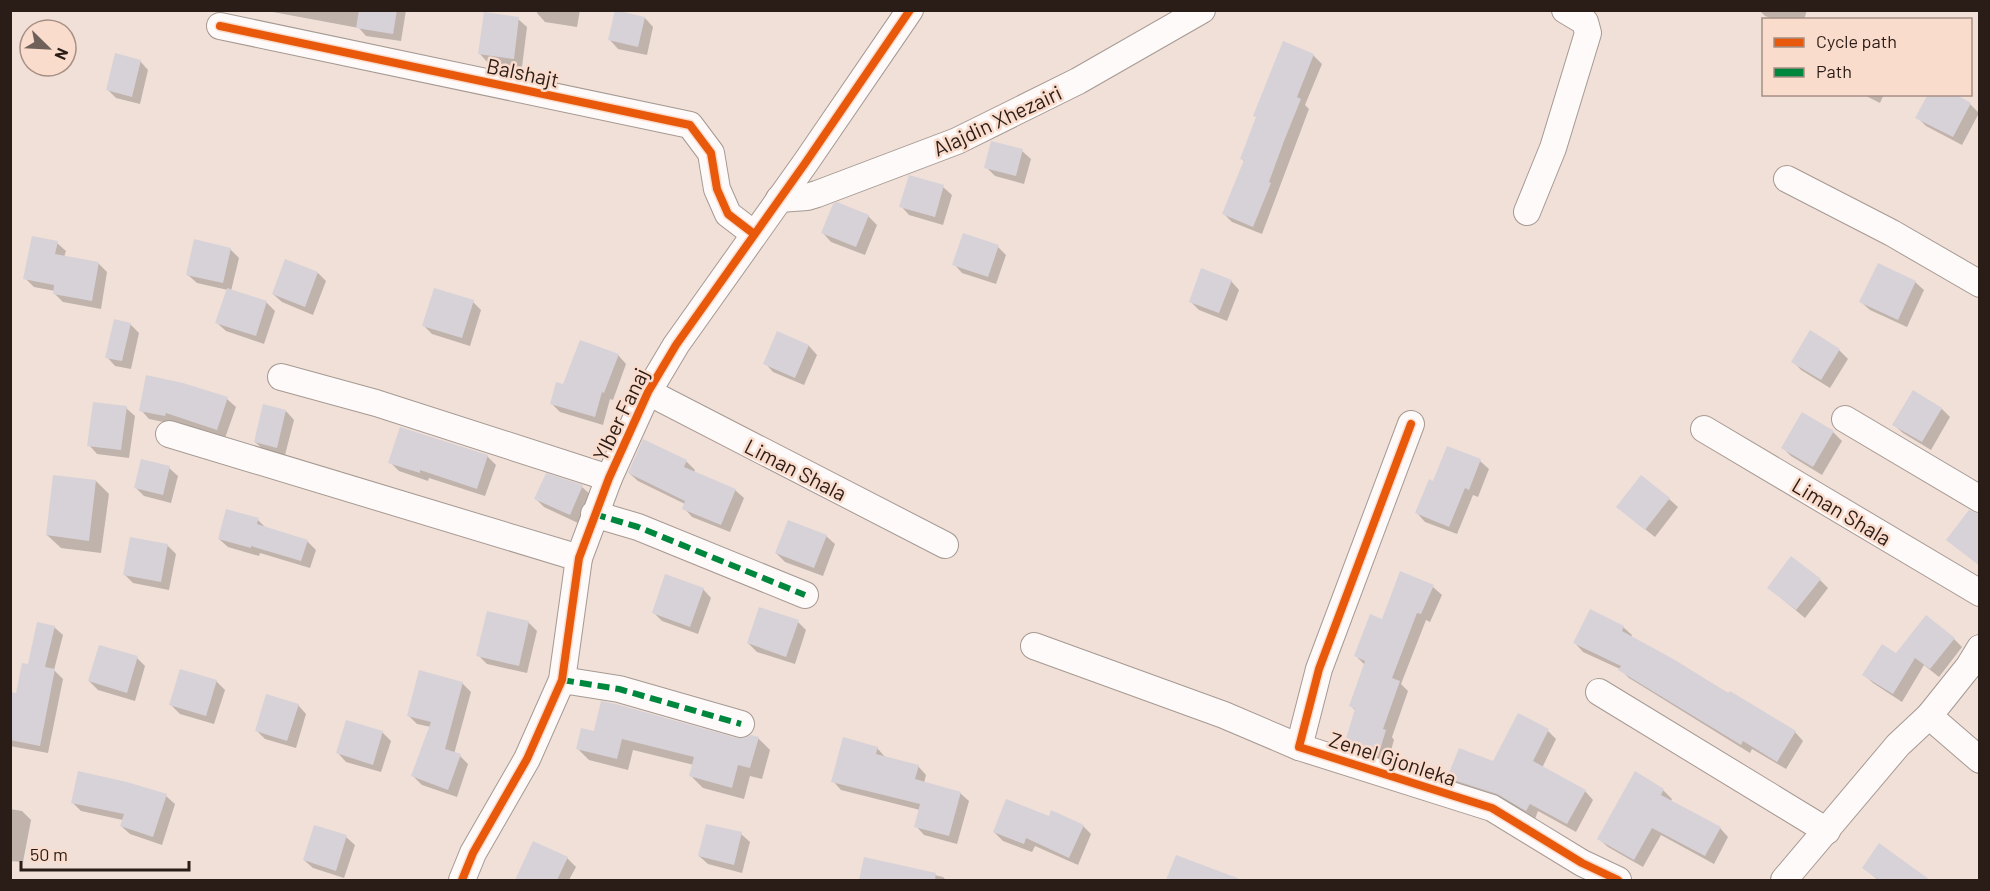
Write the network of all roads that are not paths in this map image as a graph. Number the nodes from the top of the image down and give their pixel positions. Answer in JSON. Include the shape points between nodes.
{"nodes":[{"id":1,"x":910,"y":10,"type":"edge"},
{"id":2,"x":1202,"y":10,"type":"edge"},
{"id":3,"x":1565,"y":10,"type":"edge"},
{"id":4,"x":220,"y":26,"type":"dead end"},
{"id":5,"x":1787,"y":179,"type":"dead end"},
{"id":6,"x":779,"y":199,"type":"junction"},
{"id":7,"x":1527,"y":212,"type":"dead end"},
{"id":8,"x":754,"y":234,"type":"junction"},
{"id":9,"x":1980,"y":284,"type":"edge"},
{"id":10,"x":281,"y":377,"type":"dead end"},
{"id":11,"x":648,"y":392,"type":"junction"},
{"id":12,"x":1845,"y":419,"type":"dead end"},
{"id":13,"x":1411,"y":424,"type":"dead end"},
{"id":14,"x":1704,"y":429,"type":"dead end"},
{"id":15,"x":168,"y":434,"type":"dead end"},
{"id":16,"x":609,"y":478,"type":"junction"},
{"id":17,"x":1980,"y":499,"type":"edge"},
{"id":18,"x":594,"y":514,"type":"junction"},
{"id":19,"x":945,"y":545,"type":"dead end"},
{"id":20,"x":579,"y":558,"type":"junction"},
{"id":21,"x":1980,"y":593,"type":"edge"},
{"id":22,"x":806,"y":595,"type":"dead end"},
{"id":23,"x":1034,"y":646,"type":"dead end"},
{"id":24,"x":1980,"y":648,"type":"edge"},
{"id":25,"x":562,"y":680,"type":"junction"},
{"id":26,"x":1599,"y":692,"type":"dead end"},
{"id":27,"x":1929,"y":716,"type":"junction"},
{"id":28,"x":741,"y":724,"type":"dead end"},
{"id":29,"x":1299,"y":747,"type":"junction"},
{"id":30,"x":1980,"y":760,"type":"edge"},
{"id":31,"x":1827,"y":831,"type":"junction"},
{"id":32,"x":462,"y":880,"type":"edge"},
{"id":33,"x":1618,"y":880,"type":"edge"},
{"id":34,"x":1784,"y":880,"type":"edge"}],
"edges":[{"from":1,"to":6,"type":"street","name":"Ylber Fanaj"},
{"from":2,"to":6,"type":"street","name":"Alajdin Xhezairi","via":[[1078,81],[957,141],[817,194]]},
{"from":3,"to":7,"type":"street","via":[[1585,22],[1588,33],[1553,148]]},
{"from":4,"to":8,"type":"street","name":"Balshajt","via":[[690,125],[711,153],[717,189],[728,214]]},
{"from":5,"to":9,"type":"street"},
{"from":6,"to":8,"type":"street","name":"Ylber Fanaj"},
{"from":8,"to":11,"type":"street","name":"Ylber Fanaj"},
{"from":10,"to":16,"type":"street","name":"Ylber Fanaj","via":[[376,403]]},
{"from":11,"to":16,"type":"street","name":"Ylber Fanaj"},
{"from":11,"to":19,"type":"street","name":"Liman Shala"},
{"from":12,"to":17,"type":"street"},
{"from":13,"to":29,"type":"street","name":"Zenel Gjonleka","via":[[1319,669]]},
{"from":14,"to":21,"type":"street","name":"Liman Shala"},
{"from":15,"to":20,"type":"street"},
{"from":16,"to":18,"type":"street","name":"Ylber Fanaj"},
{"from":18,"to":20,"type":"street","name":"Ylber Fanaj"},
{"from":18,"to":22,"type":"street","via":[[638,527]]},
{"from":20,"to":25,"type":"street","name":"Ylber Fanaj"},
{"from":23,"to":29,"type":"street","via":[[1224,715]]},
{"from":24,"to":27,"type":"street"},
{"from":25,"to":28,"type":"street","via":[[619,689]]},
{"from":25,"to":32,"type":"street","name":"Ylber Fanaj","via":[[527,759],[472,853]]},
{"from":26,"to":31,"type":"street"},
{"from":27,"to":30,"type":"street"},
{"from":27,"to":31,"type":"street","via":[[1898,745]]},
{"from":29,"to":33,"type":"street","name":"Zenel Gjonleka","via":[[1492,808],[1582,863]]},
{"from":31,"to":34,"type":"street"}]}
